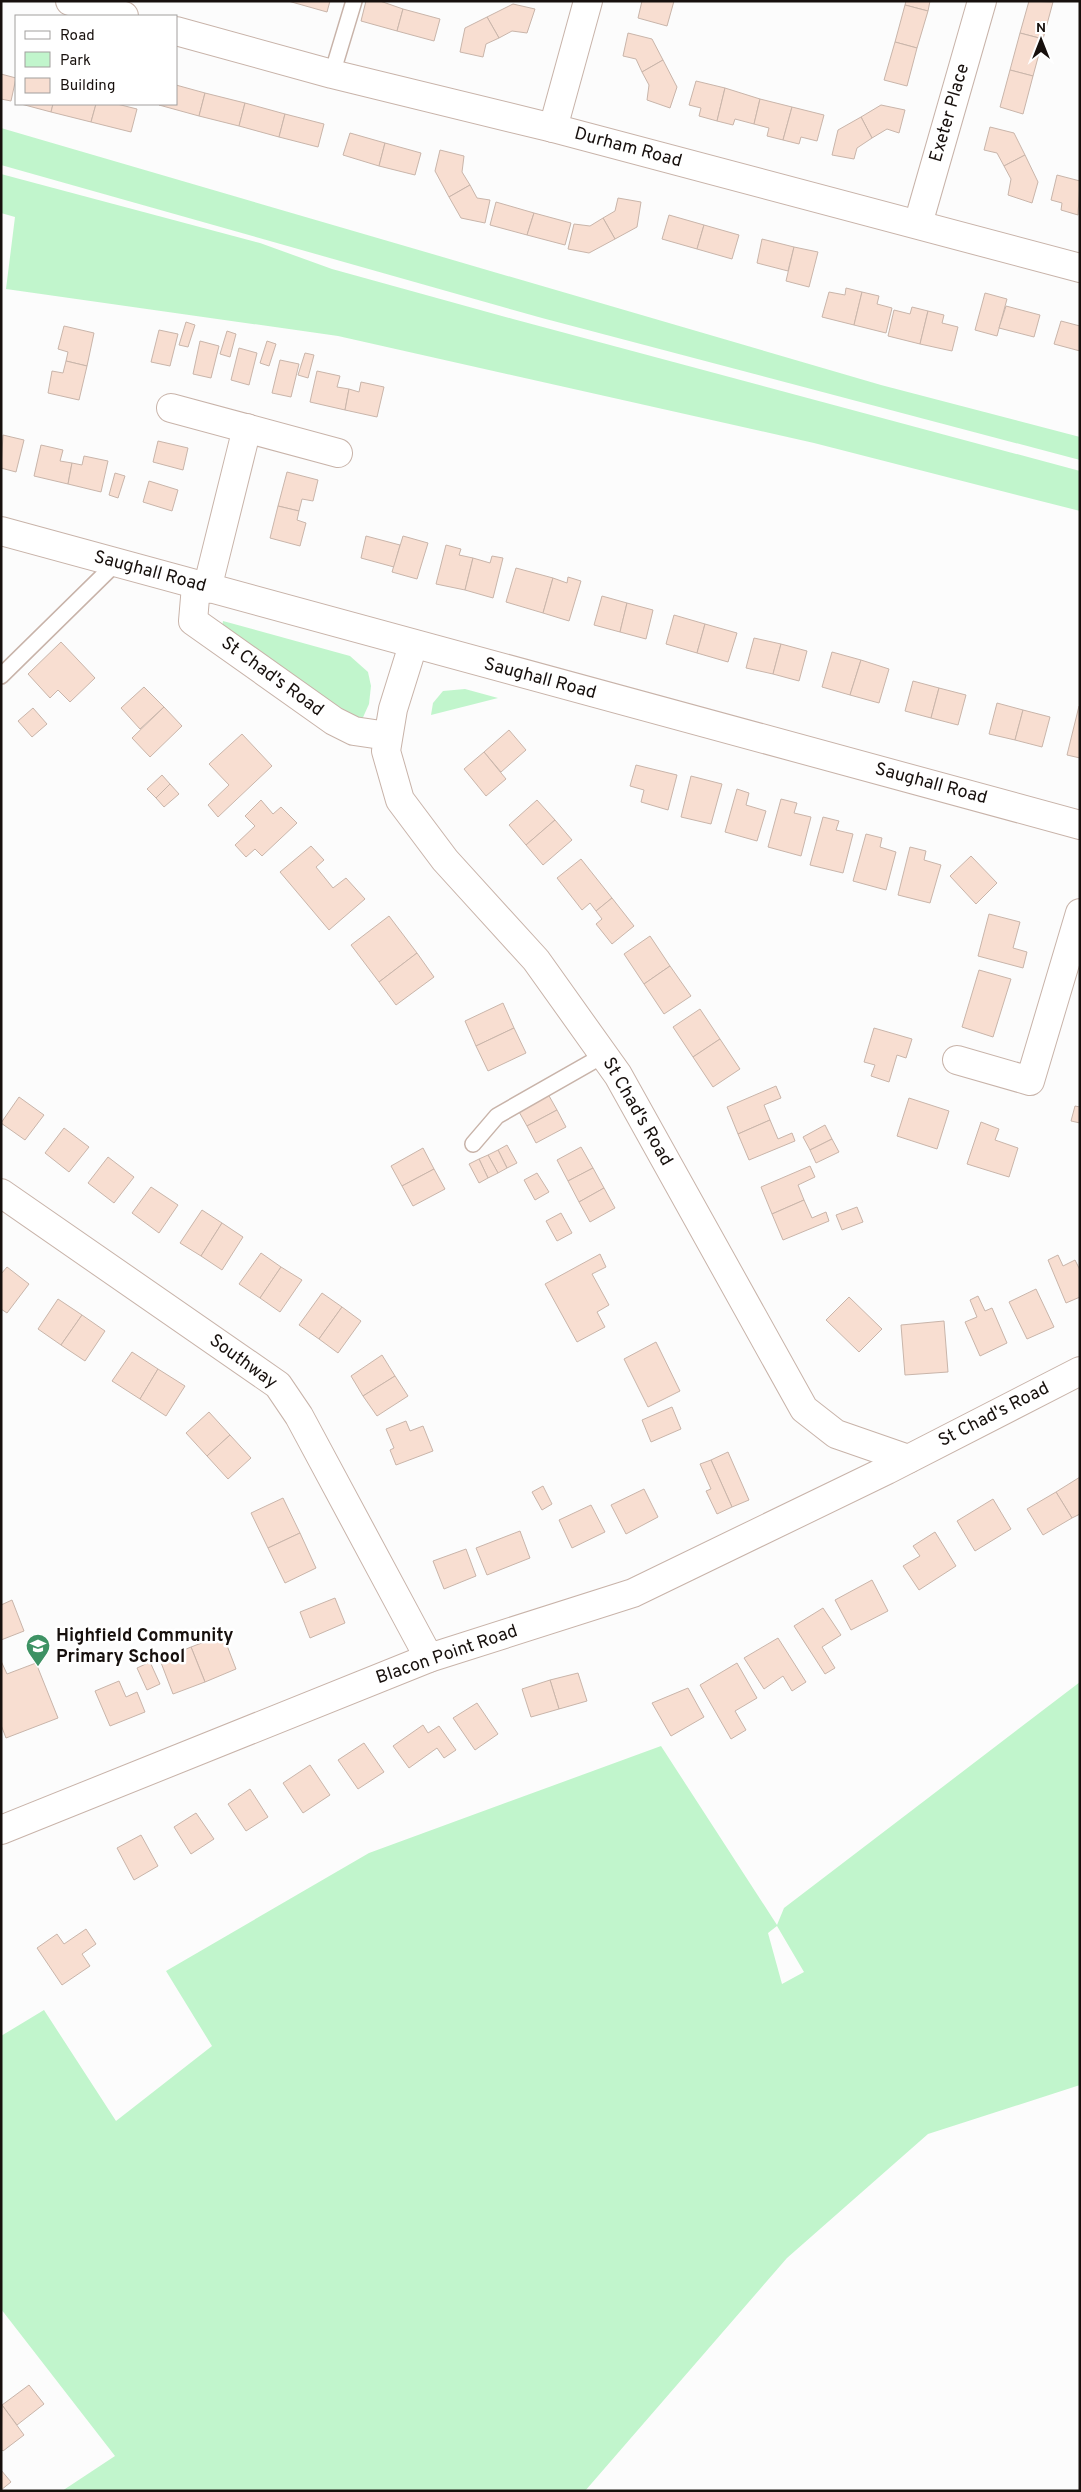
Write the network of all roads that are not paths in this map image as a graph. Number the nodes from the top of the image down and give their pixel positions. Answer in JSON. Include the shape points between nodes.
{"nodes":[{"id":1,"x":70,"y":1,"type":"edge"},
{"id":2,"x":354,"y":1,"type":"edge"},
{"id":3,"x":588,"y":1,"type":"edge"},
{"id":4,"x":982,"y":1,"type":"edge"},
{"id":5,"x":120,"y":15,"type":"edge"},
{"id":6,"x":178,"y":32,"type":"edge"},
{"id":7,"x":332,"y":74,"type":"junction"},
{"id":8,"x":553,"y":128,"type":"junction"},
{"id":9,"x":918,"y":224,"type":"junction"},
{"id":10,"x":1080,"y":268,"type":"edge"},
{"id":11,"x":171,"y":408,"type":"dead end"},
{"id":12,"x":247,"y":428,"type":"junction"},
{"id":13,"x":338,"y":453,"type":"dead end"},
{"id":14,"x":1,"y":531,"type":"edge"},
{"id":15,"x":116,"y":563,"type":"junction"},
{"id":16,"x":202,"y":587,"type":"junction"},
{"id":17,"x":413,"y":645,"type":"junction"},
{"id":18,"x":1,"y":676,"type":"edge"},
{"id":19,"x":388,"y":736,"type":"junction"},
{"id":20,"x":1080,"y":824,"type":"edge"},
{"id":21,"x":1080,"y":913,"type":"edge"},
{"id":22,"x":604,"y":1055,"type":"junction"},
{"id":23,"x":957,"y":1060,"type":"dead end"},
{"id":24,"x":473,"y":1144,"type":"dead end"},
{"id":25,"x":1,"y":1193,"type":"edge"},
{"id":26,"x":1080,"y":1370,"type":"edge"},
{"id":27,"x":898,"y":1464,"type":"junction"},
{"id":28,"x":429,"y":1658,"type":"junction"},
{"id":29,"x":1,"y":1830,"type":"edge"}],
"edges":[{"from":1,"to":5,"type":"street"},
{"from":2,"to":7,"type":"lane"},
{"from":3,"to":8,"type":"street"},
{"from":4,"to":9,"type":"street","name":"Exeter Place"},
{"from":6,"to":7,"type":"street","name":"Durham Road"},
{"from":7,"to":8,"type":"street","name":"Durham Road"},
{"from":8,"to":9,"type":"street","name":"Durham Road"},
{"from":9,"to":10,"type":"street","name":"Durham Road"},
{"from":11,"to":12,"type":"street"},
{"from":12,"to":13,"type":"street"},
{"from":12,"to":16,"type":"street"},
{"from":14,"to":15,"type":"street","name":"Saughall Road"},
{"from":15,"to":16,"type":"street","name":"Saughall Road"},
{"from":15,"to":18,"type":"lane"},
{"from":16,"to":17,"type":"street","name":"Saughall Road"},
{"from":16,"to":19,"type":"street","name":"St Chad's Road","via":[[193,621],[334,722],[354,731]]},
{"from":17,"to":19,"type":"street","name":"St Chad's Road"},
{"from":17,"to":20,"type":"street","name":"Saughall Road"},
{"from":19,"to":22,"type":"street","name":"St Chad's Road","via":[[386,751],[400,800],[445,860],[536,960]]},
{"from":21,"to":23,"type":"street","via":[[1030,1081]]},
{"from":22,"to":24,"type":"lane","via":[[497,1116]]},
{"from":22,"to":27,"type":"street","name":"St Chad's Road","via":[[618,1074],[804,1409],[836,1434]]},
{"from":25,"to":28,"type":"street","name":"Southway","via":[[278,1385],[299,1416]]},
{"from":26,"to":27,"type":"street","name":"St Chad's Road"},
{"from":27,"to":28,"type":"street","name":"Blacon Point Road","via":[[633,1593]]},
{"from":28,"to":29,"type":"street","name":"Blacon Point Road"}]}
